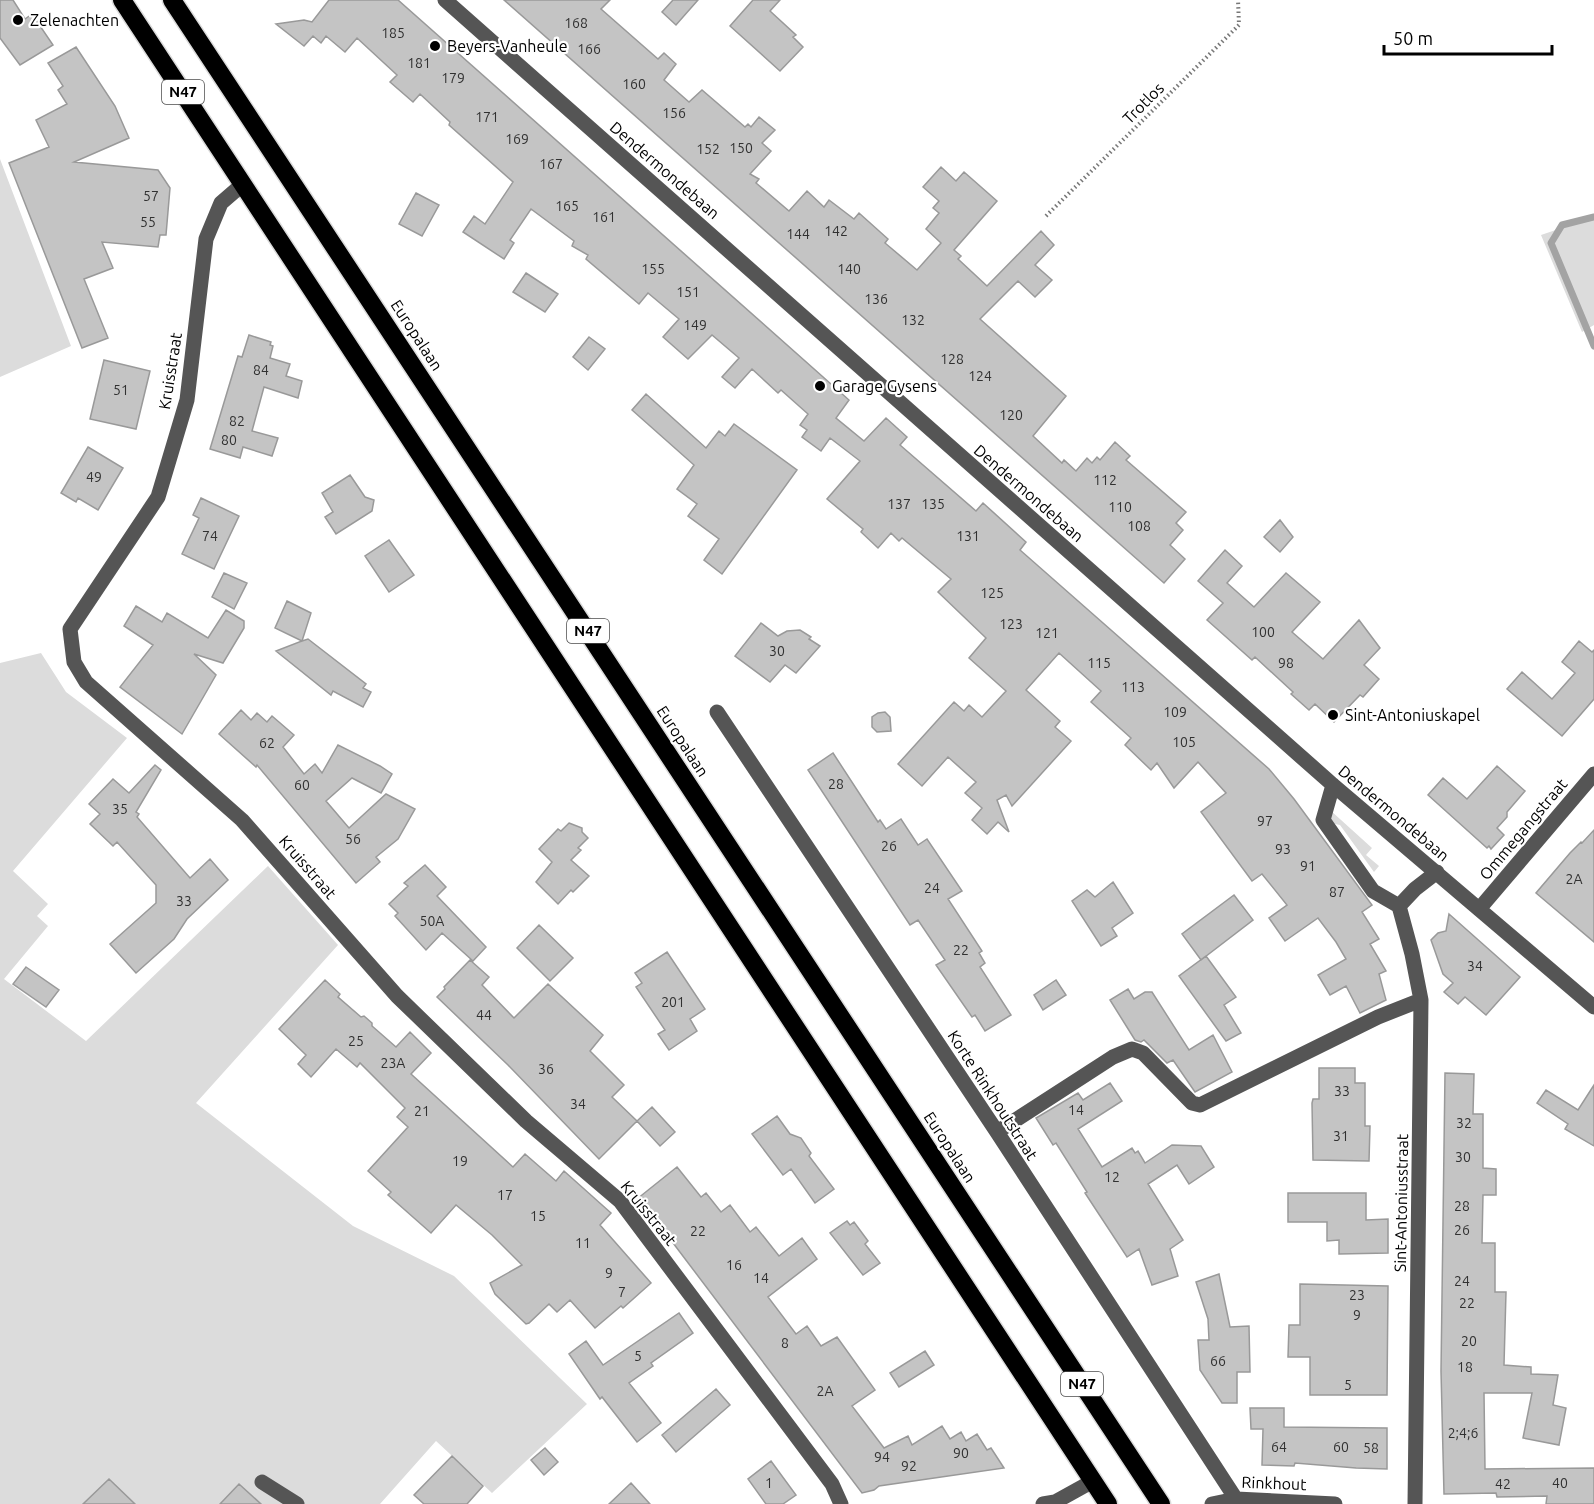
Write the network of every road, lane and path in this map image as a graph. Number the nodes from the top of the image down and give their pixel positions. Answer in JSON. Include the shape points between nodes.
{"nodes":[{"id":1,"x":122,"y":0,"type":"edge"},
{"id":2,"x":172,"y":0,"type":"edge"},
{"id":3,"x":445,"y":0,"type":"edge"},
{"id":4,"x":1238,"y":0,"type":"edge"},
{"id":5,"x":243,"y":184,"type":"junction"},
{"id":6,"x":1046,"y":216,"type":"dead end"},
{"id":7,"x":717,"y":712,"type":"dead end"},
{"id":8,"x":1594,"y":774,"type":"edge"},
{"id":9,"x":1334,"y":785,"type":"junction"},
{"id":10,"x":1437,"y":872,"type":"junction"},
{"id":11,"x":1399,"y":906,"type":"junction"},
{"id":12,"x":1480,"y":908,"type":"junction"},
{"id":13,"x":1421,"y":1000,"type":"junction"},
{"id":14,"x":1594,"y":1007,"type":"edge"},
{"id":15,"x":997,"y":1132,"type":"junction"},
{"id":16,"x":1093,"y":1481,"type":"junction"},
{"id":17,"x":262,"y":1482,"type":"dead end"},
{"id":18,"x":1236,"y":1499,"type":"junction"},
{"id":19,"x":297,"y":1504,"type":"edge"},
{"id":20,"x":841,"y":1504,"type":"edge"},
{"id":21,"x":1043,"y":1504,"type":"edge"},
{"id":22,"x":1108,"y":1504,"type":"edge"},
{"id":23,"x":1161,"y":1504,"type":"edge"},
{"id":24,"x":1212,"y":1504,"type":"edge"},
{"id":25,"x":1335,"y":1504,"type":"edge"},
{"id":26,"x":1415,"y":1504,"type":"edge"}],
"edges":[{"from":1,"to":5,"type":"highway","number":"N47"},
{"from":2,"to":23,"type":"highway","name":"Europalaan","number":"N47"},
{"from":3,"to":9,"type":"street","name":"Dendermondebaan"},
{"from":4,"to":6,"type":"path","name":"Trotlos","via":[[1239,26]]},
{"from":5,"to":16,"type":"highway","number":"N47"},
{"from":5,"to":20,"type":"street","name":"Kruisstraat","via":[[221,203],[206,239],[186,400],[158,497],[70,629],[74,662],[86,682],[242,820],[397,996],[526,1121],[620,1201],[832,1484]]},
{"from":7,"to":15,"type":"street","name":"Korte Rinkhoutstraat"},
{"from":8,"to":12,"type":"street","name":"Ommegangstraat"},
{"from":9,"to":10,"type":"street","name":"Dendermondebaan"},
{"from":9,"to":11,"type":"street","via":[[1323,820],[1373,891]]},
{"from":10,"to":11,"type":"street"},
{"from":10,"to":12,"type":"street","name":"Dendermondebaan"},
{"from":11,"to":13,"type":"street","name":"Sint-Antoniusstraat"},
{"from":12,"to":14,"type":"street","name":"Dendermondebaan"},
{"from":13,"to":15,"type":"street","via":[[1378,1017],[1200,1105],[1192,1103],[1143,1053],[1132,1049],[1113,1057]]},
{"from":13,"to":26,"type":"street","name":"Sint-Antoniusstraat"},
{"from":15,"to":18,"type":"street","name":"Korte Rinkhoutstraat"},
{"from":16,"to":21,"type":"street","via":[[1055,1502]]},
{"from":16,"to":22,"type":"highway","number":"N47"},
{"from":17,"to":19,"type":"street"},
{"from":18,"to":24,"type":"street","name":"Rinkhout"},
{"from":18,"to":25,"type":"street","name":"Rinkhout"}]}
